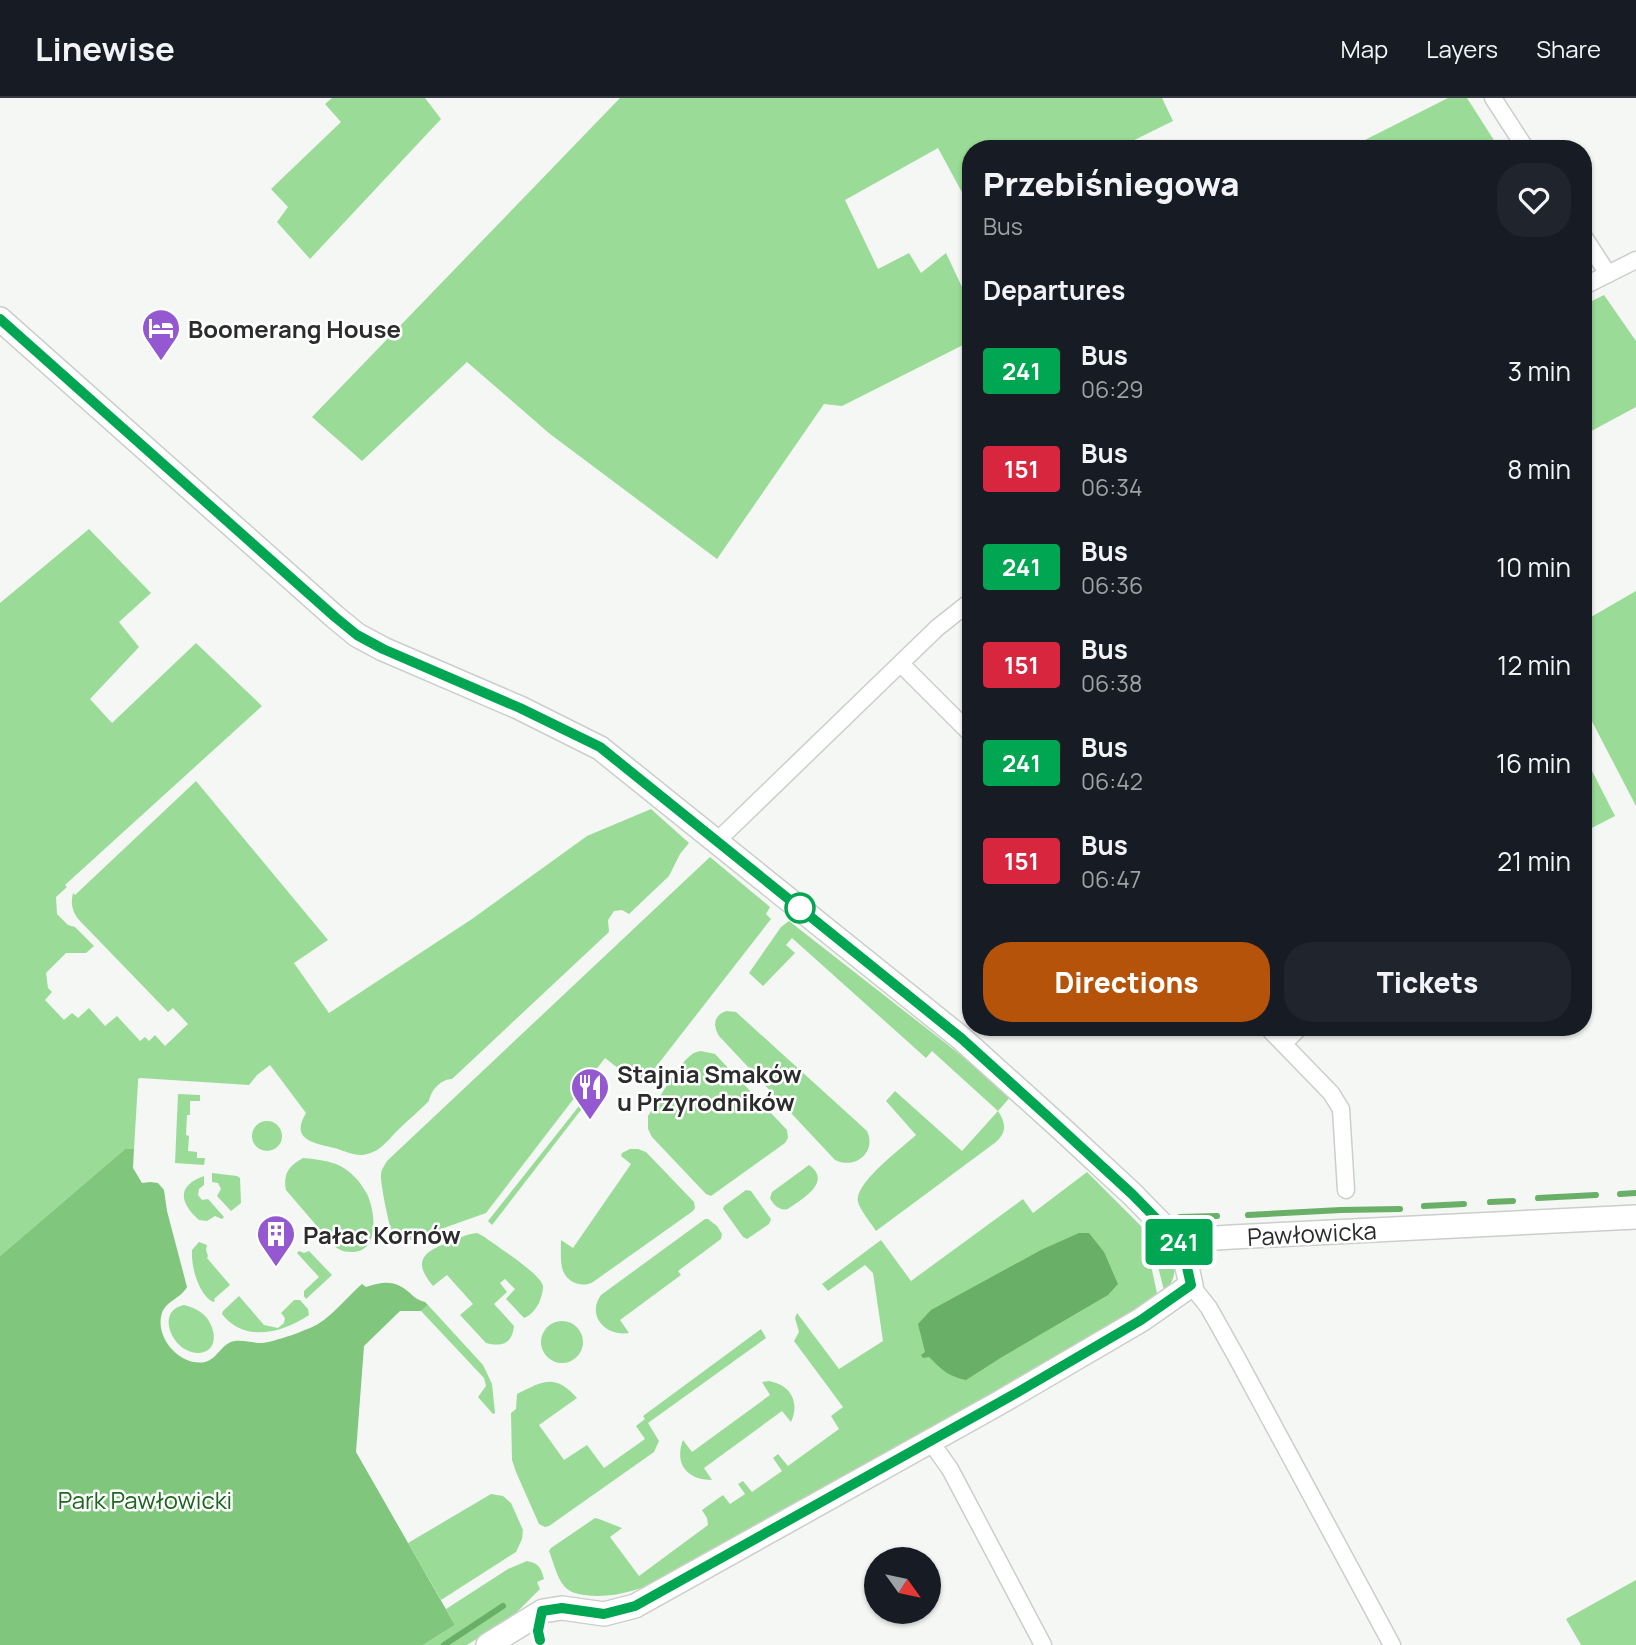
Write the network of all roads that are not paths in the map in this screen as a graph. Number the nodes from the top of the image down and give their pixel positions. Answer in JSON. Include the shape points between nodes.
{"nodes":[{"id":1,"x":1493,"y":98,"type":"edge"},
{"id":2,"x":1520,"y":140,"type":"edge"},
{"id":3,"x":1592,"y":249,"type":"edge"},
{"id":4,"x":1636,"y":260,"type":"edge"},
{"id":5,"x":1608,"y":274,"type":"junction"},
{"id":6,"x":1592,"y":282,"type":"edge"},
{"id":7,"x":0,"y":319,"type":"edge"},
{"id":8,"x":962,"y":608,"type":"edge"},
{"id":9,"x":901,"y":664,"type":"junction"},
{"id":10,"x":962,"y":725,"type":"edge"},
{"id":11,"x":717,"y":841,"type":"junction"},
{"id":12,"x":1276,"y":1036,"type":"edge"},
{"id":13,"x":1290,"y":1036,"type":"edge"},
{"id":14,"x":1283,"y":1043,"type":"junction"},
{"id":15,"x":1346,"y":1190,"type":"dead end"},
{"id":16,"x":1636,"y":1217,"type":"edge"},
{"id":17,"x":1182,"y":1245,"type":"junction"},
{"id":18,"x":1191,"y":1285,"type":"junction"},
{"id":19,"x":930,"y":1441,"type":"junction"},
{"id":20,"x":488,"y":1645,"type":"edge"},
{"id":21,"x":1043,"y":1645,"type":"edge"},
{"id":22,"x":1392,"y":1645,"type":"edge"}],
"edges":[{"from":1,"to":2,"type":"street"},
{"from":3,"to":5,"type":"street"},
{"from":4,"to":5,"type":"street"},
{"from":5,"to":6,"type":"street"},
{"from":7,"to":11,"type":"street","via":[[357,635],[600,747]]},
{"from":8,"to":9,"type":"street"},
{"from":9,"to":10,"type":"street"},
{"from":9,"to":11,"type":"street"},
{"from":11,"to":17,"type":"street","via":[[992,1065]]},
{"from":12,"to":14,"type":"street"},
{"from":13,"to":14,"type":"street"},
{"from":14,"to":15,"type":"street","via":[[1332,1093],[1341,1109]]},
{"from":16,"to":17,"type":"street","name":"Pawłowicka","via":[[1222,1237]]},
{"from":17,"to":18,"type":"street"},
{"from":18,"to":19,"type":"street","via":[[1141,1320]]},
{"from":18,"to":22,"type":"street","via":[[1209,1308]]},
{"from":19,"to":20,"type":"street","via":[[635,1606],[604,1614],[562,1608],[542,1611]]},
{"from":19,"to":21,"type":"street","via":[[950,1469]]}]}
